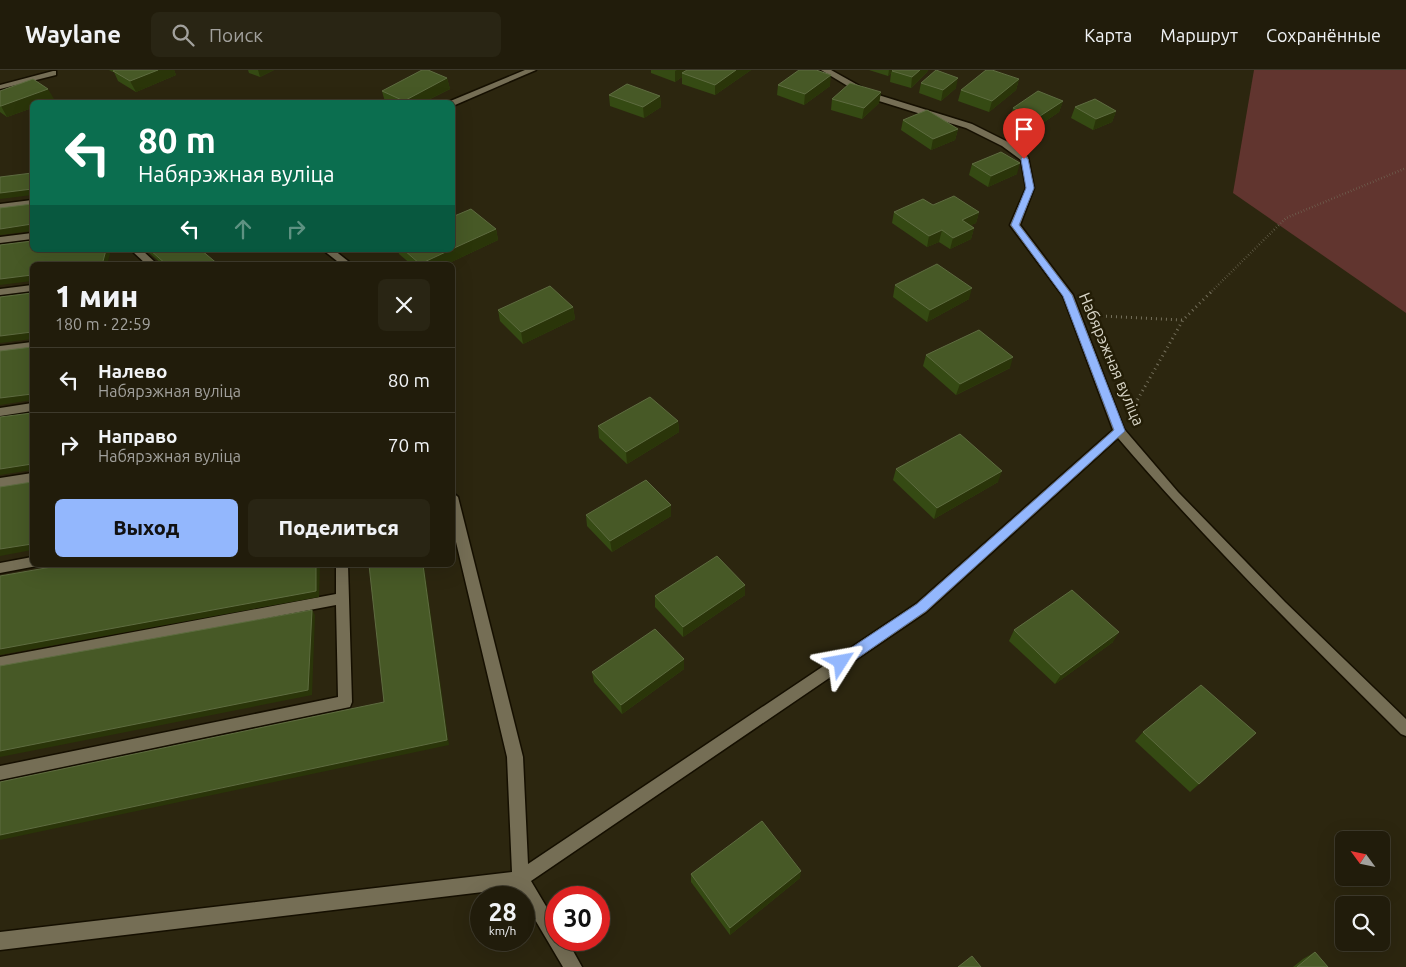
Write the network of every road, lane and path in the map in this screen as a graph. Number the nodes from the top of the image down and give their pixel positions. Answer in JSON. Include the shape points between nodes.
{"nodes":[{"id":1,"x":532,"y":70,"type":"edge"},
{"id":2,"x":825,"y":70,"type":"edge"},
{"id":3,"x":53,"y":73,"type":"dead end"},
{"id":4,"x":0,"y":87,"type":"edge"},
{"id":5,"x":455,"y":102,"type":"edge"},
{"id":6,"x":1406,"y":168,"type":"edge"},
{"id":7,"x":30,"y":203,"type":"edge"},
{"id":8,"x":0,"y":207,"type":"edge"},
{"id":9,"x":30,"y":236,"type":"edge"},
{"id":10,"x":0,"y":240,"type":"edge"},
{"id":11,"x":138,"y":252,"type":"edge"},
{"id":12,"x":331,"y":252,"type":"edge"},
{"id":13,"x":149,"y":262,"type":"edge"},
{"id":14,"x":344,"y":262,"type":"edge"},
{"id":15,"x":30,"y":288,"type":"edge"},
{"id":16,"x":0,"y":292,"type":"edge"},
{"id":17,"x":1075,"y":314,"type":"junction"},
{"id":18,"x":1182,"y":320,"type":"junction"},
{"id":19,"x":30,"y":346,"type":"edge"},
{"id":20,"x":0,"y":350,"type":"edge"},
{"id":21,"x":30,"y":407,"type":"edge"},
{"id":22,"x":0,"y":412,"type":"edge"},
{"id":23,"x":1120,"y":431,"type":"junction"},
{"id":24,"x":30,"y":478,"type":"edge"},
{"id":25,"x":0,"y":483,"type":"edge"},
{"id":26,"x":455,"y":509,"type":"edge"},
{"id":27,"x":30,"y":562,"type":"edge"},
{"id":28,"x":342,"y":567,"type":"edge"},
{"id":29,"x":0,"y":568,"type":"edge"},
{"id":30,"x":343,"y":598,"type":"junction"},
{"id":31,"x":0,"y":663,"type":"edge"},
{"id":32,"x":1406,"y":729,"type":"edge"},
{"id":33,"x":0,"y":772,"type":"edge"},
{"id":34,"x":520,"y":879,"type":"junction"},
{"id":35,"x":545,"y":920,"type":"edge"},
{"id":36,"x":0,"y":941,"type":"edge"},
{"id":37,"x":564,"y":951,"type":"edge"},
{"id":38,"x":573,"y":967,"type":"edge"}],
"edges":[{"from":1,"to":5,"type":"street"},
{"from":2,"to":17,"type":"street","name":"Набярэжная вуліца","via":[[870,96],[969,126],[1006,144],[1024,159],[1030,188],[1015,225],[1068,295]]},
{"from":3,"to":4,"type":"street"},
{"from":6,"to":18,"type":"path","via":[[1286,218]]},
{"from":7,"to":8,"type":"street"},
{"from":9,"to":10,"type":"street"},
{"from":11,"to":13,"type":"street"},
{"from":12,"to":14,"type":"street"},
{"from":15,"to":16,"type":"street"},
{"from":17,"to":18,"type":"path"},
{"from":17,"to":23,"type":"street","name":"Набярэжная вуліца"},
{"from":18,"to":23,"type":"path"},
{"from":19,"to":20,"type":"street"},
{"from":21,"to":22,"type":"street"},
{"from":23,"to":32,"type":"street","name":"Набярэжная вуліца","via":[[1174,494],[1280,606]]},
{"from":23,"to":34,"type":"street","via":[[921,608]]},
{"from":24,"to":25,"type":"street"},
{"from":26,"to":34,"type":"street","via":[[515,757]]},
{"from":27,"to":29,"type":"street"},
{"from":28,"to":30,"type":"street"},
{"from":30,"to":31,"type":"street"},
{"from":30,"to":33,"type":"street","via":[[345,702]]},
{"from":34,"to":35,"type":"street"},
{"from":34,"to":36,"type":"street"},
{"from":37,"to":38,"type":"street"}]}
